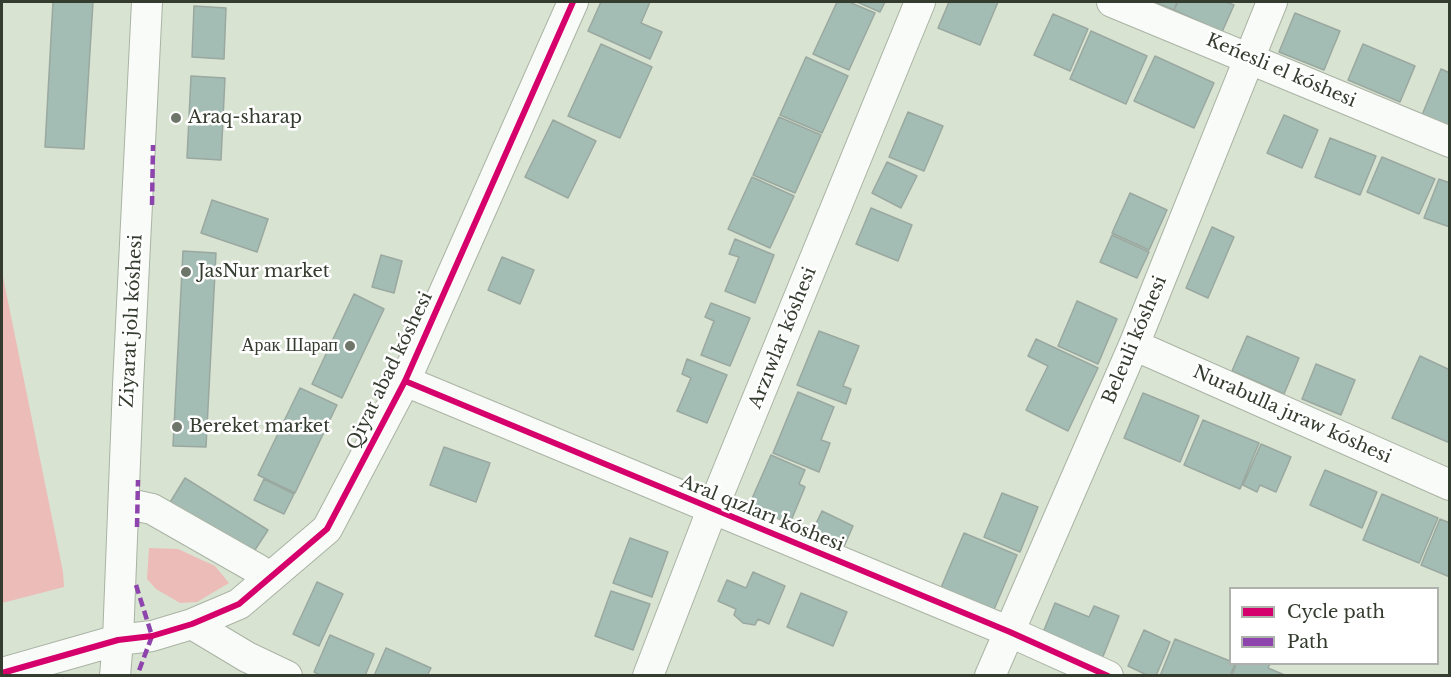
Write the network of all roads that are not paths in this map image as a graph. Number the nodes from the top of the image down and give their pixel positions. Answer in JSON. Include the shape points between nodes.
{"nodes":[{"id":1,"x":147,"y":2,"type":"edge"},
{"id":2,"x":573,"y":2,"type":"edge"},
{"id":3,"x":920,"y":2,"type":"edge"},
{"id":4,"x":1112,"y":2,"type":"edge"},
{"id":5,"x":1272,"y":2,"type":"edge"},
{"id":6,"x":1248,"y":58,"type":"junction"},
{"id":7,"x":1449,"y":142,"type":"edge"},
{"id":8,"x":1134,"y":345,"type":"junction"},
{"id":9,"x":405,"y":381,"type":"junction"},
{"id":10,"x":1449,"y":485,"type":"edge"},
{"id":11,"x":124,"y":503,"type":"junction"},
{"id":12,"x":712,"y":510,"type":"junction"},
{"id":13,"x":259,"y":570,"type":"dead end"},
{"id":14,"x":192,"y":624,"type":"junction"},
{"id":15,"x":1010,"y":632,"type":"junction"},
{"id":16,"x":118,"y":640,"type":"junction"},
{"id":17,"x":2,"y":673,"type":"edge"},
{"id":18,"x":115,"y":675,"type":"edge"},
{"id":19,"x":287,"y":675,"type":"edge"},
{"id":20,"x":648,"y":675,"type":"edge"},
{"id":21,"x":990,"y":675,"type":"edge"},
{"id":22,"x":1108,"y":675,"type":"edge"}],
"edges":[{"from":1,"to":11,"type":"street","name":"Ziyarat jolı kóshesi"},
{"from":2,"to":9,"type":"street","name":"Qiyat abad kóshesi"},
{"from":3,"to":12,"type":"street","name":"Arzıwlar kóshesi"},
{"from":4,"to":6,"type":"street","name":"Keńesli el kóshesi"},
{"from":5,"to":6,"type":"street","name":"Beleuli kóshesi"},
{"from":6,"to":7,"type":"street","name":"Keńesli el kóshesi"},
{"from":6,"to":8,"type":"street","name":"Beleuli kóshesi"},
{"from":8,"to":10,"type":"street","name":"Nurabulla jıraw kóshesi"},
{"from":8,"to":15,"type":"street","name":"Beleuli kóshesi"},
{"from":9,"to":12,"type":"street","name":"Aral qızları kóshesi"},
{"from":9,"to":14,"type":"street","name":"Qiyat abad kóshesi","via":[[327,529],[239,604]]},
{"from":11,"to":13,"type":"street","via":[[152,509]]},
{"from":11,"to":16,"type":"street","name":"Ziyarat jolı kóshesi"},
{"from":12,"to":15,"type":"street","name":"Aral qızları kóshesi"},
{"from":12,"to":20,"type":"street","name":"Arzıwlar kóshesi"},
{"from":14,"to":16,"type":"street","name":"Qiyat abad kóshesi","via":[[152,636]]},
{"from":14,"to":19,"type":"street","via":[[247,657]]},
{"from":15,"to":21,"type":"street","name":"Beleuli kóshesi"},
{"from":15,"to":22,"type":"street","name":"Aral qızları kóshesi"},
{"from":16,"to":17,"type":"street","name":"Qiyat abad kóshesi"},
{"from":16,"to":18,"type":"street","name":"Ziyarat jolı kóshesi"}]}
